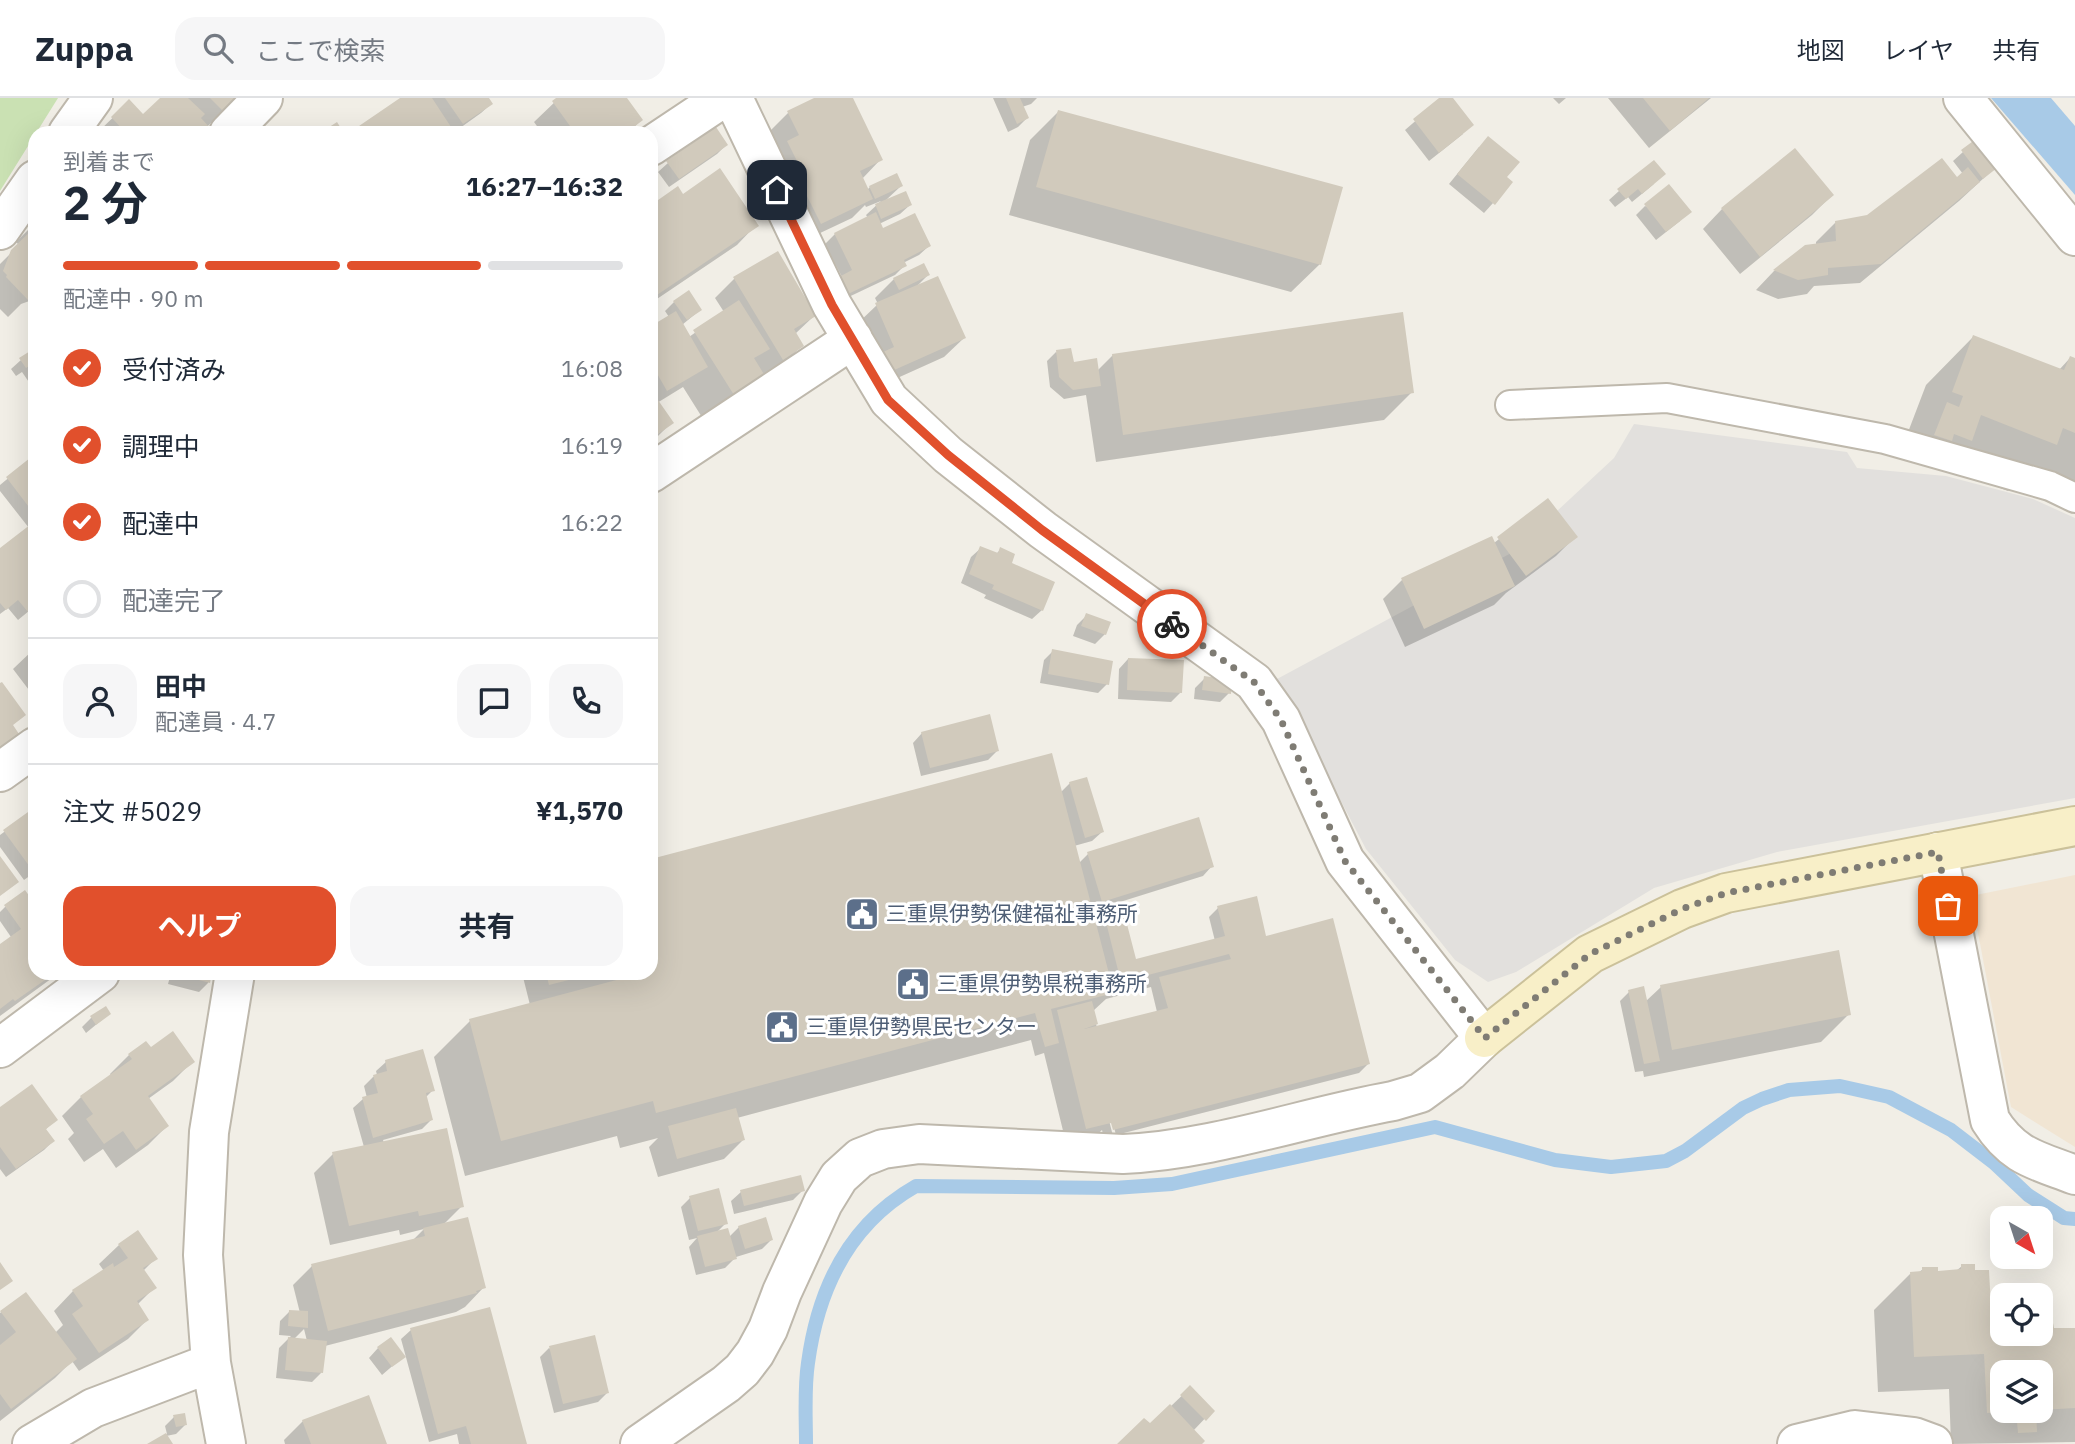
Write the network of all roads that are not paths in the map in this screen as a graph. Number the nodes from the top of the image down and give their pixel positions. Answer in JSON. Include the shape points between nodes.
{"nodes":[{"id":1,"x":93,"y":98,"type":"edge"},
{"id":2,"x":263,"y":98,"type":"edge"},
{"id":3,"x":723,"y":98,"type":"edge"},
{"id":4,"x":733,"y":98,"type":"edge"},
{"id":5,"x":1963,"y":98,"type":"edge"},
{"id":6,"x":73,"y":126,"type":"edge"},
{"id":7,"x":236,"y":126,"type":"edge"},
{"id":8,"x":658,"y":141,"type":"edge"},
{"id":9,"x":28,"y":190,"type":"edge"},
{"id":10,"x":0,"y":230,"type":"edge"},
{"id":11,"x":2075,"y":236,"type":"edge"},
{"id":12,"x":853,"y":339,"type":"junction"},
{"id":13,"x":1510,"y":405,"type":"dead end"},
{"id":14,"x":658,"y":468,"type":"edge"},
{"id":15,"x":2075,"y":498,"type":"edge"},
{"id":16,"x":28,"y":752,"type":"edge"},
{"id":17,"x":0,"y":772,"type":"edge"},
{"id":18,"x":2075,"y":826,"type":"edge"},
{"id":19,"x":1938,"y":852,"type":"junction"},
{"id":20,"x":91,"y":980,"type":"edge"},
{"id":21,"x":234,"y":980,"type":"edge"},
{"id":22,"x":1485,"y":1038,"type":"junction"},
{"id":23,"x":0,"y":1048,"type":"edge"},
{"id":24,"x":2075,"y":1175,"type":"edge"},
{"id":25,"x":211,"y":1363,"type":"junction"},
{"id":26,"x":32,"y":1444,"type":"edge"},
{"id":27,"x":226,"y":1444,"type":"edge"},
{"id":28,"x":640,"y":1444,"type":"edge"},
{"id":29,"x":1797,"y":1444,"type":"edge"},
{"id":30,"x":1933,"y":1444,"type":"edge"}],
"edges":[{"from":1,"to":6,"type":"street"},
{"from":2,"to":7,"type":"street"},
{"from":3,"to":8,"type":"street"},
{"from":4,"to":12,"type":"street","via":[[832,305]]},
{"from":5,"to":11,"type":"street"},
{"from":9,"to":10,"type":"street"},
{"from":12,"to":14,"type":"street"},
{"from":12,"to":22,"type":"street","via":[[888,400],[948,455],[1042,530],[1254,682],[1281,720],[1345,861]]},
{"from":13,"to":15,"type":"lane","via":[[1667,398],[1885,439],[2050,486]]},
{"from":16,"to":17,"type":"street"},
{"from":18,"to":19,"type":"street"},
{"from":19,"to":22,"type":"street","via":[[1726,893],[1682,909],[1590,954]]},
{"from":19,"to":24,"type":"street","via":[[1990,1120],[2015,1150]]},
{"from":20,"to":23,"type":"street"},
{"from":21,"to":25,"type":"street","via":[[208,1145],[203,1255]]},
{"from":22,"to":28,"type":"street","via":[[1420,1093],[1191,1146],[1123,1154],[919,1144],[860,1158],[839,1177],[823,1203],[768,1329],[742,1370]]},
{"from":25,"to":26,"type":"street","via":[[93,1408]]},
{"from":25,"to":27,"type":"street"},
{"from":29,"to":30,"type":"street","via":[[1854,1430],[1914,1437]]}]}
